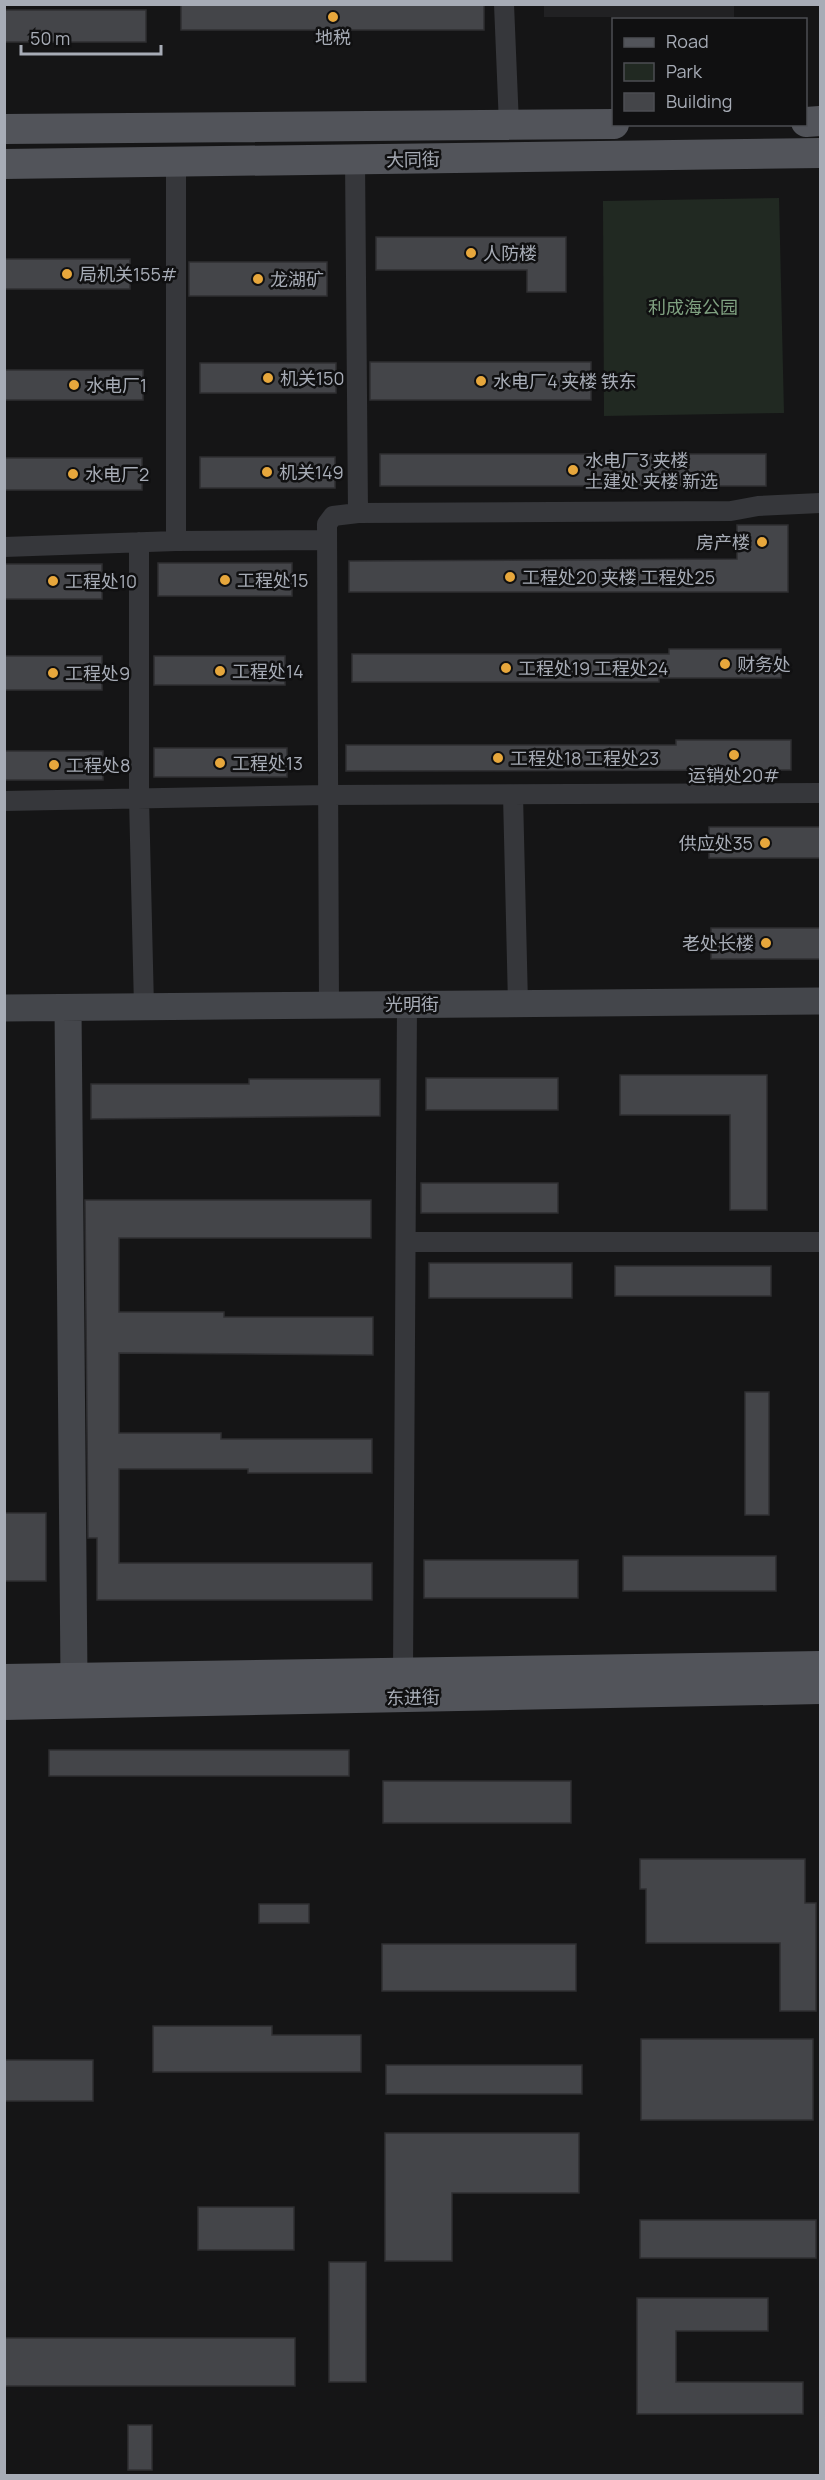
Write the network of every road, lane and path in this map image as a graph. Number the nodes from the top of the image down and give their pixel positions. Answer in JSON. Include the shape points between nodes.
{"nodes":[{"id":1,"x":504,"y":4,"type":"edge"},
{"id":2,"x":612,"y":124,"type":"edge"},
{"id":3,"x":509,"y":125,"type":"junction"},
{"id":4,"x":4,"y":129,"type":"edge"},
{"id":5,"x":820,"y":153,"type":"edge"},
{"id":6,"x":176,"y":160,"type":"junction"},
{"id":7,"x":355,"y":160,"type":"junction"},
{"id":8,"x":4,"y":164,"type":"edge"},
{"id":9,"x":820,"y":503,"type":"edge"},
{"id":10,"x":358,"y":513,"type":"junction"},
{"id":11,"x":327,"y":540,"type":"junction"},
{"id":12,"x":176,"y":541,"type":"junction"},
{"id":13,"x":139,"y":542,"type":"junction"},
{"id":14,"x":4,"y":547,"type":"edge"},
{"id":15,"x":820,"y":793,"type":"edge"},
{"id":16,"x":327,"y":795,"type":"junction"},
{"id":17,"x":513,"y":795,"type":"junction"},
{"id":18,"x":139,"y":798,"type":"junction"},
{"id":19,"x":4,"y":801,"type":"edge"},
{"id":20,"x":820,"y":1001,"type":"edge"},
{"id":21,"x":518,"y":1004,"type":"junction"},
{"id":22,"x":329,"y":1005,"type":"junction"},
{"id":23,"x":407,"y":1005,"type":"junction"},
{"id":24,"x":144,"y":1007,"type":"junction"},
{"id":25,"x":4,"y":1008,"type":"edge"},
{"id":26,"x":68,"y":1008,"type":"junction"},
{"id":27,"x":406,"y":1242,"type":"junction"},
{"id":28,"x":820,"y":1242,"type":"edge"},
{"id":29,"x":820,"y":1666,"type":"edge"},
{"id":30,"x":403,"y":1673,"type":"junction"},
{"id":31,"x":74,"y":1678,"type":"junction"},
{"id":32,"x":4,"y":1679,"type":"edge"},
{"id":33,"x":820,"y":1689,"type":"edge"},
{"id":34,"x":4,"y":1705,"type":"edge"}],
"edges":[{"from":1,"to":3,"type":"street"},
{"from":2,"to":3,"type":"main road","name":"大同街"},
{"from":3,"to":4,"type":"main road","name":"大同街"},
{"from":5,"to":7,"type":"main road","name":"大同街"},
{"from":6,"to":7,"type":"main road","name":"大同街"},
{"from":6,"to":8,"type":"main road","name":"大同街"},
{"from":6,"to":12,"type":"street"},
{"from":7,"to":10,"type":"street"},
{"from":9,"to":10,"type":"street","via":[[758,506],[731,512]]},
{"from":10,"to":11,"type":"street","via":[[333,516],[327,524]]},
{"from":11,"to":12,"type":"street"},
{"from":11,"to":16,"type":"street"},
{"from":12,"to":13,"type":"street"},
{"from":13,"to":14,"type":"street"},
{"from":13,"to":18,"type":"street"},
{"from":15,"to":17,"type":"street"},
{"from":16,"to":17,"type":"street"},
{"from":16,"to":18,"type":"street"},
{"from":16,"to":22,"type":"street"},
{"from":17,"to":21,"type":"street"},
{"from":18,"to":19,"type":"street"},
{"from":18,"to":24,"type":"street"},
{"from":20,"to":21,"type":"main road","name":"光明街"},
{"from":21,"to":23,"type":"main road","name":"光明街"},
{"from":22,"to":23,"type":"main road","name":"光明街"},
{"from":22,"to":24,"type":"main road","name":"光明街"},
{"from":23,"to":27,"type":"street"},
{"from":24,"to":26,"type":"main road","name":"光明街"},
{"from":25,"to":26,"type":"main road","name":"光明街"},
{"from":26,"to":31,"type":"main road"},
{"from":27,"to":28,"type":"street"},
{"from":27,"to":30,"type":"street"},
{"from":29,"to":30,"type":"main road","name":"东进街"},
{"from":30,"to":31,"type":"main road","name":"东进街"},
{"from":31,"to":32,"type":"main road","name":"东进街"},
{"from":33,"to":34,"type":"main road","name":"东进街"}]}
